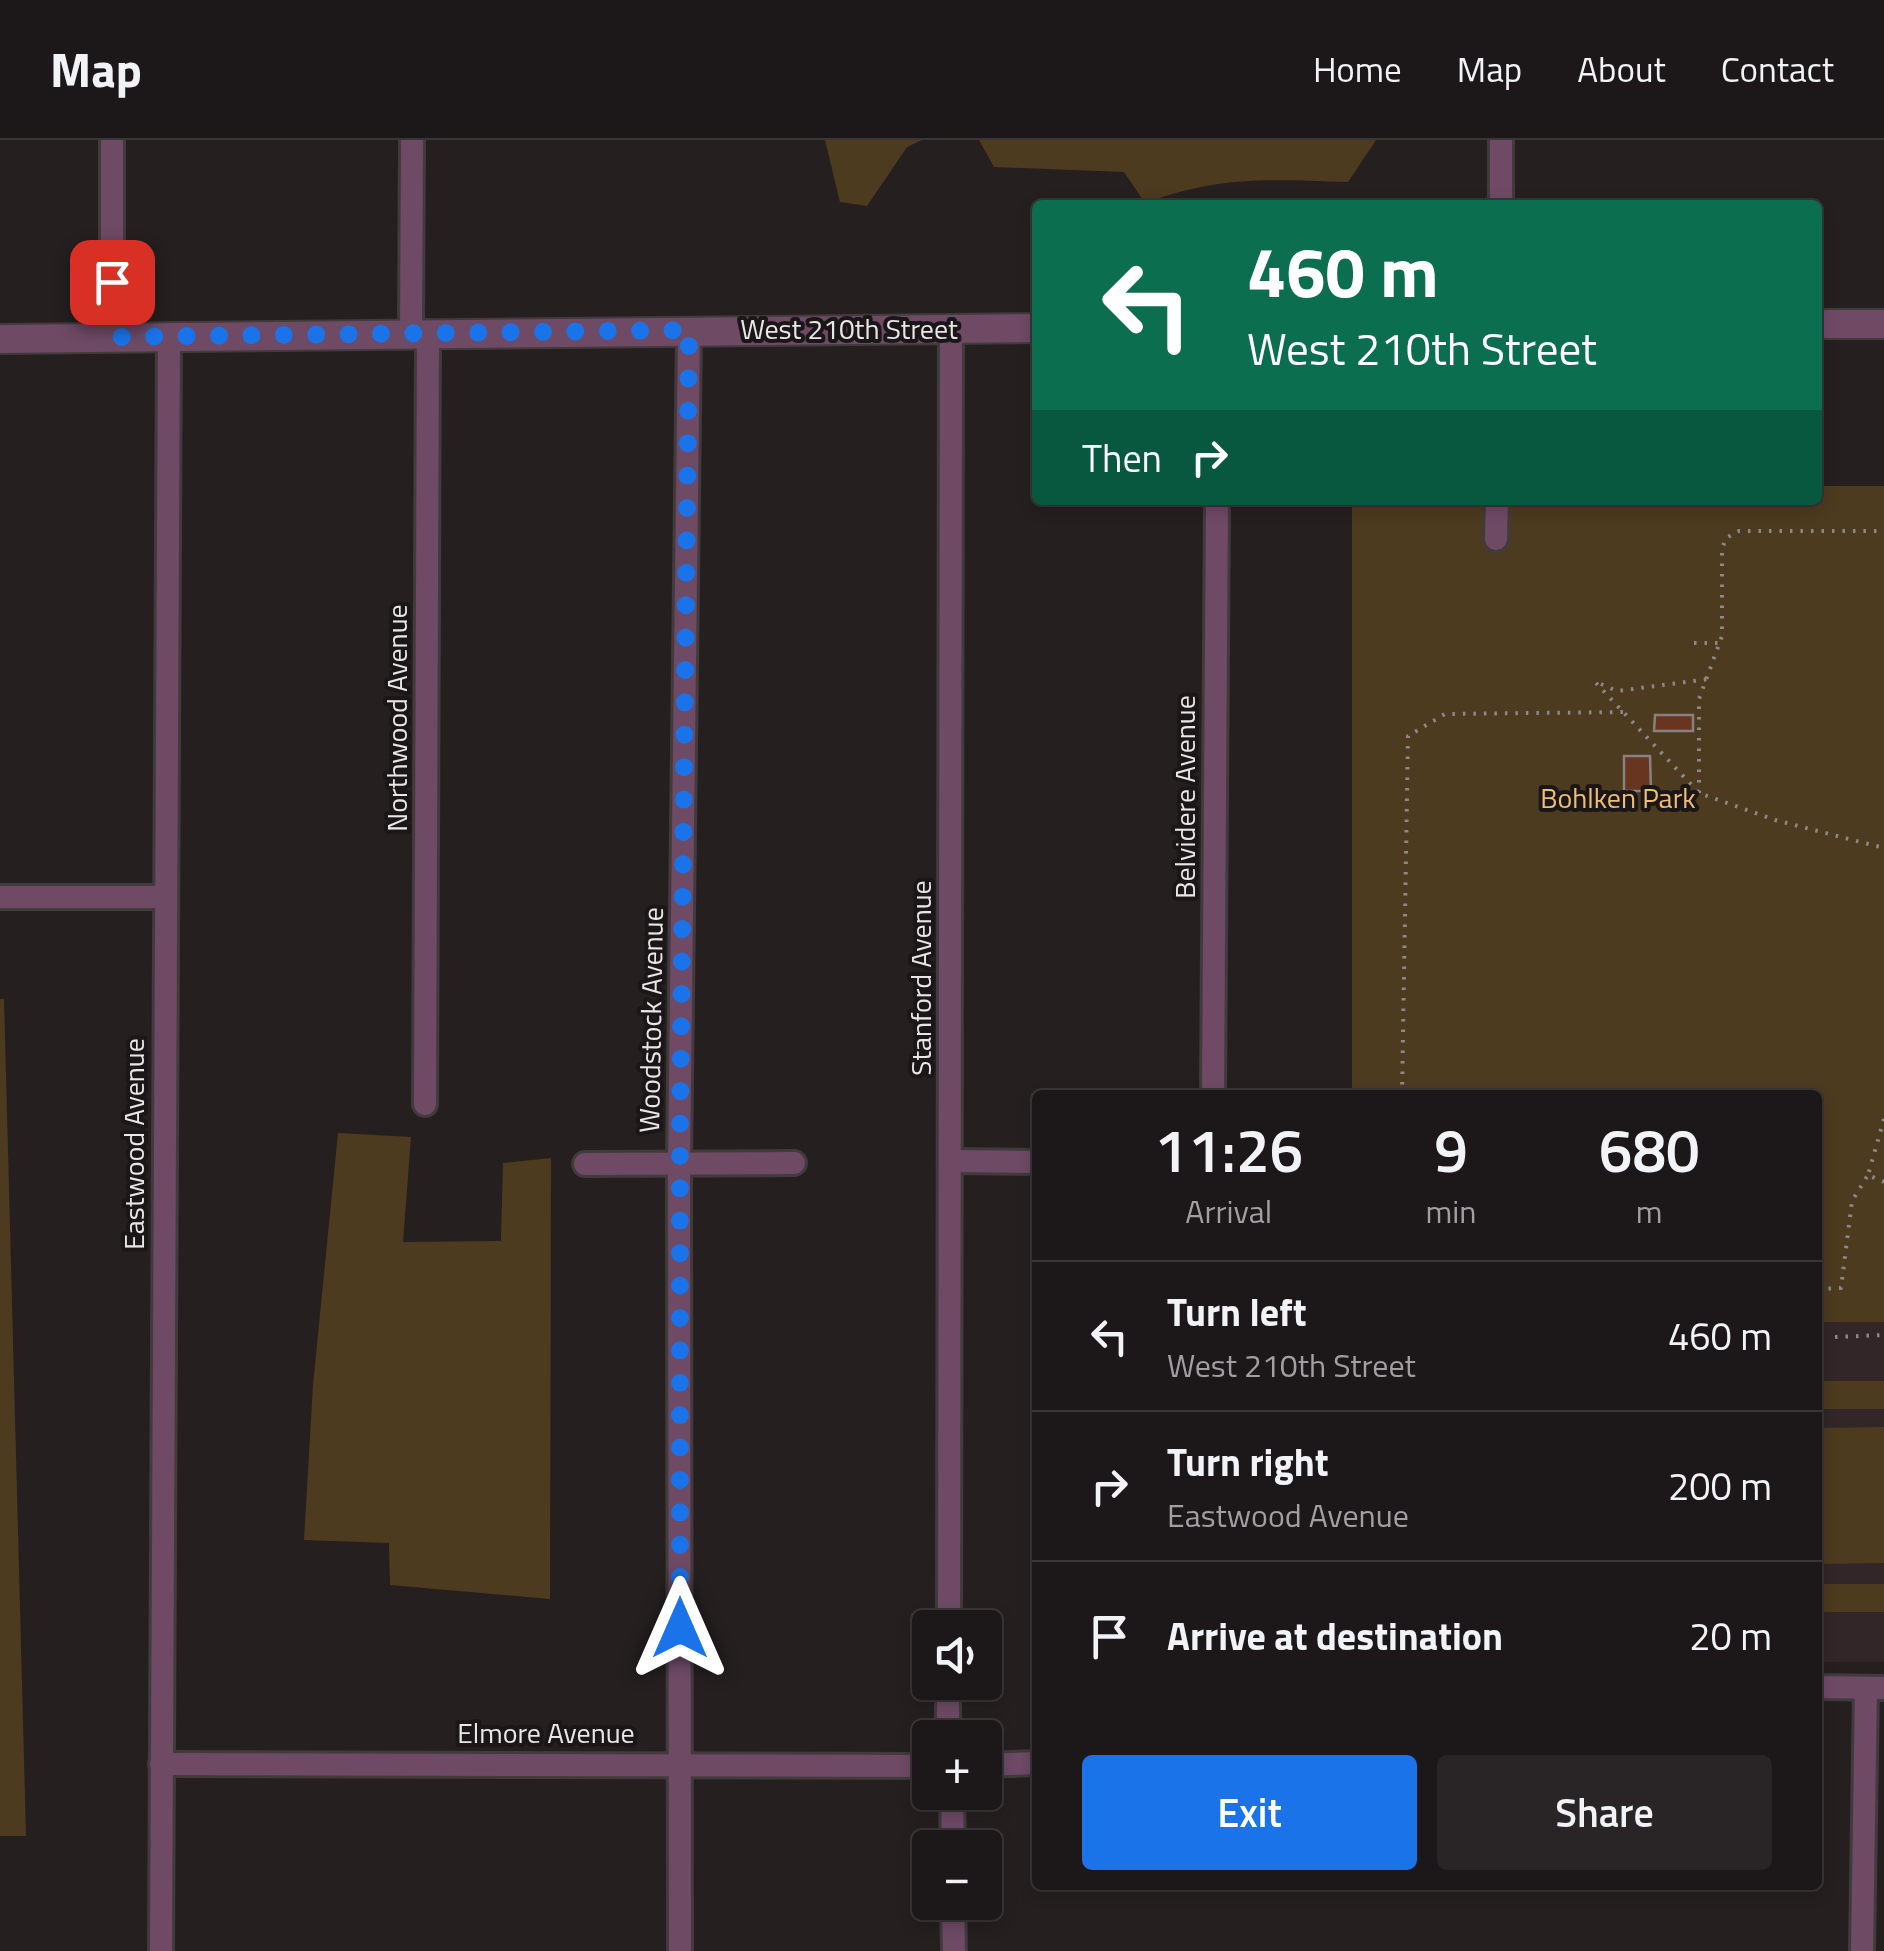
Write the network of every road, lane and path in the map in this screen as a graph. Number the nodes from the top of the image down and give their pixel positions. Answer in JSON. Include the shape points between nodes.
{"nodes":[{"id":1,"x":112,"y":140,"type":"edge"},
{"id":2,"x":412,"y":140,"type":"edge"},
{"id":3,"x":1502,"y":140,"type":"edge"},
{"id":4,"x":1502,"y":200,"type":"edge"},
{"id":5,"x":1822,"y":324,"type":"edge"},
{"id":6,"x":1884,"y":324,"type":"edge"},
{"id":7,"x":1032,"y":328,"type":"edge"},
{"id":8,"x":951,"y":329,"type":"junction"},
{"id":9,"x":689,"y":330,"type":"junction"},
{"id":10,"x":420,"y":332,"type":"junction"},
{"id":11,"x":170,"y":336,"type":"junction"},
{"id":12,"x":112,"y":337,"type":"junction"},
{"id":13,"x":0,"y":339,"type":"edge"},
{"id":14,"x":1217,"y":505,"type":"edge"},
{"id":15,"x":1496,"y":505,"type":"edge"},
{"id":16,"x":1884,"y":531,"type":"edge"},
{"id":17,"x":1496,"y":539,"type":"dead end"},
{"id":18,"x":1720,"y":643,"type":"junction"},
{"id":19,"x":1694,"y":644,"type":"dead end"},
{"id":20,"x":1709,"y":678,"type":"junction"},
{"id":21,"x":1625,"y":712,"type":"junction"},
{"id":22,"x":1699,"y":793,"type":"junction"},
{"id":23,"x":1884,"y":848,"type":"edge"},
{"id":24,"x":165,"y":896,"type":"junction"},
{"id":25,"x":0,"y":897,"type":"edge"},
{"id":26,"x":1213,"y":1090,"type":"edge"},
{"id":27,"x":1402,"y":1090,"type":"edge"},
{"id":28,"x":425,"y":1104,"type":"dead end"},
{"id":29,"x":1884,"y":1119,"type":"edge"},
{"id":30,"x":952,"y":1161,"type":"junction"},
{"id":31,"x":1032,"y":1162,"type":"edge"},
{"id":32,"x":586,"y":1164,"type":"dead end"},
{"id":33,"x":794,"y":1164,"type":"dead end"},
{"id":34,"x":680,"y":1165,"type":"junction"},
{"id":35,"x":1868,"y":1175,"type":"junction"},
{"id":36,"x":1884,"y":1182,"type":"edge"},
{"id":37,"x":1822,"y":1289,"type":"edge"},
{"id":38,"x":1884,"y":1335,"type":"edge"},
{"id":39,"x":1835,"y":1336,"type":"dead end"},
{"id":40,"x":948,"y":1610,"type":"edge"},
{"id":41,"x":1822,"y":1687,"type":"edge"},
{"id":42,"x":1875,"y":1688,"type":"edge"},
{"id":43,"x":680,"y":1763,"type":"junction"},
{"id":44,"x":1032,"y":1763,"type":"edge"},
{"id":45,"x":161,"y":1764,"type":"junction"},
{"id":46,"x":1002,"y":1764,"type":"edge"},
{"id":47,"x":912,"y":1766,"type":"edge"},
{"id":48,"x":953,"y":1920,"type":"edge"},
{"id":49,"x":161,"y":1951,"type":"edge"},
{"id":50,"x":680,"y":1951,"type":"edge"},
{"id":51,"x":954,"y":1951,"type":"edge"},
{"id":52,"x":1862,"y":1951,"type":"edge"}],
"edges":[{"from":1,"to":12,"type":"street"},
{"from":2,"to":10,"type":"street","name":"Northwood Avenue"},
{"from":3,"to":4,"type":"street"},
{"from":5,"to":6,"type":"street"},
{"from":7,"to":8,"type":"street","name":"West 210th Street"},
{"from":8,"to":9,"type":"street","name":"West 210th Street"},
{"from":8,"to":30,"type":"street","name":"Stanford Avenue"},
{"from":9,"to":10,"type":"street","name":"West 210th Street"},
{"from":9,"to":34,"type":"street","name":"Woodstock Avenue"},
{"from":10,"to":11,"type":"street","name":"West 210th Street"},
{"from":10,"to":28,"type":"street","name":"Northwood Avenue"},
{"from":11,"to":12,"type":"street","name":"West 210th Street"},
{"from":11,"to":24,"type":"street","name":"Eastwood Avenue"},
{"from":12,"to":13,"type":"street","name":"West 210th Street"},
{"from":14,"to":26,"type":"street","name":"Belvidere Avenue"},
{"from":15,"to":17,"type":"street"},
{"from":16,"to":18,"type":"path","via":[[1740,531],[1726,538]]},
{"from":18,"to":19,"type":"path"},
{"from":18,"to":20,"type":"path"},
{"from":20,"to":21,"type":"path","via":[[1617,691],[1596,682]]},
{"from":20,"to":22,"type":"path","via":[[1699,699]]},
{"from":21,"to":22,"type":"path"},
{"from":21,"to":27,"type":"path","via":[[1444,714],[1408,736]]},
{"from":22,"to":23,"type":"path"},
{"from":24,"to":25,"type":"street"},
{"from":24,"to":45,"type":"street","name":"Eastwood Avenue"},
{"from":29,"to":35,"type":"path"},
{"from":30,"to":31,"type":"street"},
{"from":30,"to":40,"type":"street","name":"Stanford Avenue"},
{"from":32,"to":34,"type":"street"},
{"from":33,"to":34,"type":"street"},
{"from":34,"to":43,"type":"street","name":"Woodstock Avenue"},
{"from":35,"to":36,"type":"path"},
{"from":35,"to":37,"type":"path","via":[[1852,1200],[1841,1288]]},
{"from":38,"to":39,"type":"path"},
{"from":41,"to":42,"type":"street"},
{"from":42,"to":52,"type":"street"},
{"from":43,"to":45,"type":"street","name":"Elmore Avenue"},
{"from":43,"to":47,"type":"street","name":"Elmore Avenue"},
{"from":43,"to":50,"type":"street","name":"Woodstock Avenue"},
{"from":44,"to":46,"type":"street"},
{"from":45,"to":49,"type":"street","name":"Eastwood Avenue"},
{"from":48,"to":51,"type":"street"}]}
